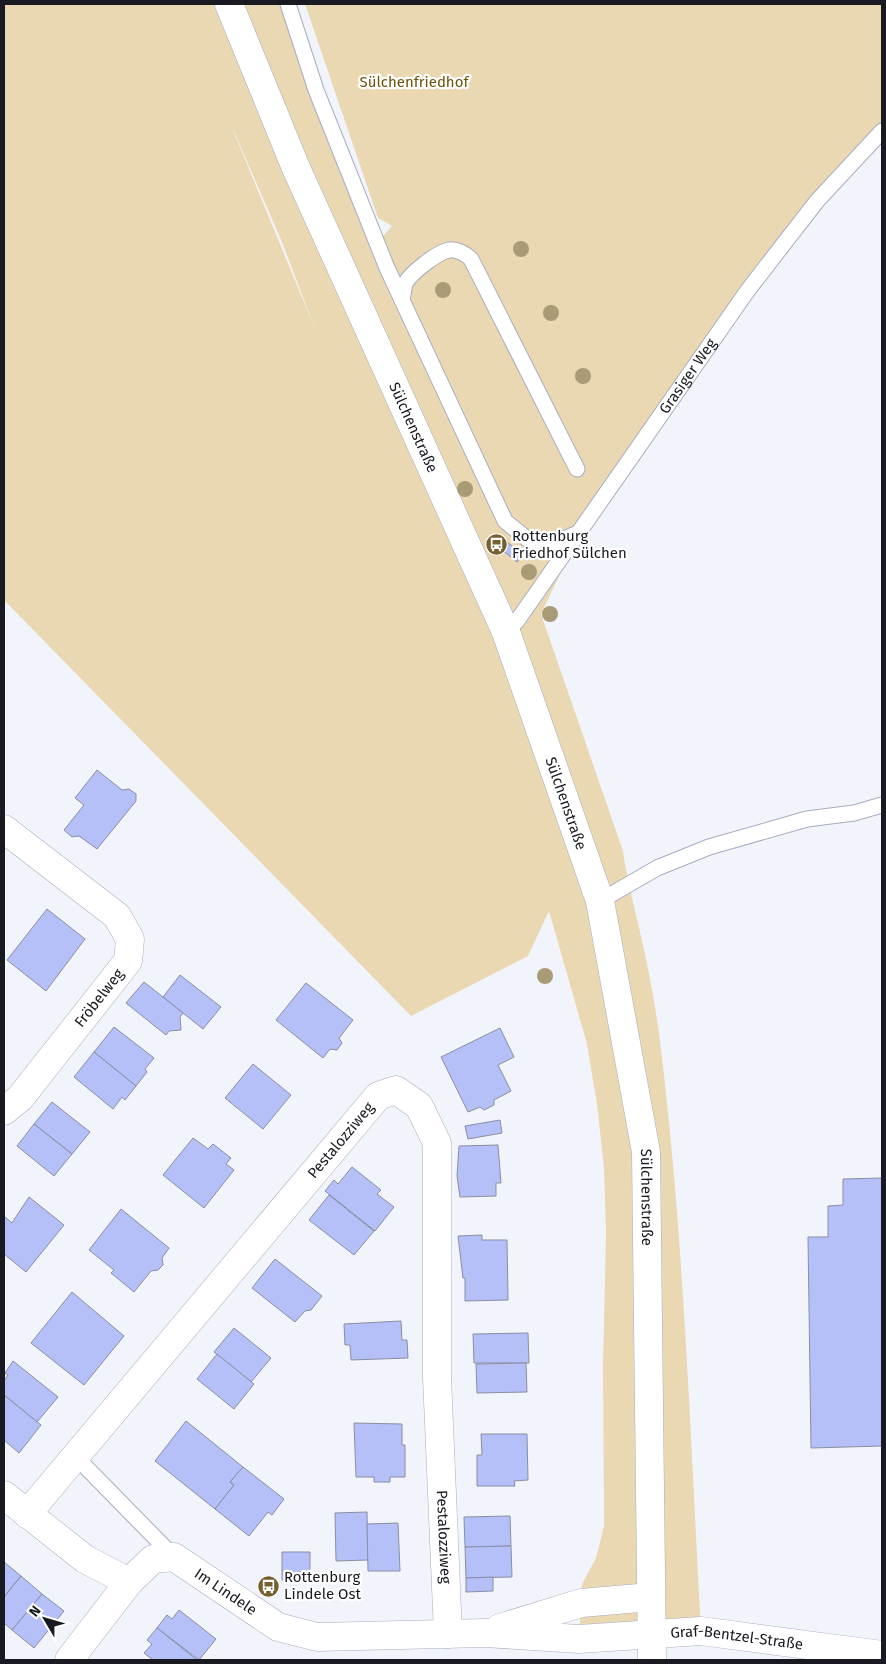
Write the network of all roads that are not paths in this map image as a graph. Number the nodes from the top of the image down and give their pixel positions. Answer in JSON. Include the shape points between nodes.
{"nodes":[{"id":1,"x":229,"y":4,"type":"edge"},
{"id":2,"x":288,"y":4,"type":"edge"},
{"id":3,"x":882,"y":131,"type":"edge"},
{"id":4,"x":402,"y":300,"type":"junction"},
{"id":5,"x":577,"y":468,"type":"dead end"},
{"id":6,"x":580,"y":532,"type":"junction"},
{"id":7,"x":506,"y":632,"type":"junction"},
{"id":8,"x":882,"y":805,"type":"edge"},
{"id":9,"x":4,"y":829,"type":"edge"},
{"id":10,"x":600,"y":901,"type":"junction"},
{"id":11,"x":4,"y":1111,"type":"edge"},
{"id":12,"x":75,"y":1456,"type":"junction"},
{"id":13,"x":4,"y":1495,"type":"edge"},
{"id":14,"x":27,"y":1514,"type":"junction"},
{"id":15,"x":174,"y":1557,"type":"junction"},
{"id":16,"x":128,"y":1582,"type":"junction"},
{"id":17,"x":651,"y":1597,"type":"junction"},
{"id":18,"x":485,"y":1633,"type":"junction"},
{"id":19,"x":448,"y":1634,"type":"junction"},
{"id":20,"x":652,"y":1648,"type":"edge"},
{"id":21,"x":317,"y":1649,"type":"edge"},
{"id":22,"x":882,"y":1655,"type":"edge"},
{"id":23,"x":69,"y":1660,"type":"edge"}],
"edges":[{"from":1,"to":7,"type":"street","name":"Sülchenstraße","via":[[296,168]]},
{"from":2,"to":4,"type":"lane","via":[[316,90]]},
{"from":3,"to":6,"type":"lane","name":"Grasiger Weg","via":[[817,201],[748,290]]},
{"from":4,"to":5,"type":"lane","via":[[406,283],[433,258],[450,250],[464,253],[471,259]]},
{"from":4,"to":6,"type":"lane","via":[[505,521],[531,542],[555,543]]},
{"from":6,"to":7,"type":"lane","name":"Grasiger Weg"},
{"from":7,"to":10,"type":"street","name":"Sülchenstraße"},
{"from":8,"to":10,"type":"lane","via":[[854,813],[807,819],[709,847],[657,868]]},
{"from":9,"to":11,"type":"street","name":"Fröbelweg","via":[[117,916],[130,939],[128,961],[20,1098]]},
{"from":10,"to":17,"type":"street","name":"Sülchenstraße","via":[[646,1152]]},
{"from":12,"to":14,"type":"street","name":"Pestalozziweg"},
{"from":12,"to":15,"type":"lane"},
{"from":12,"to":19,"type":"street","name":"Pestalozziweg","via":[[378,1096],[396,1090],[419,1106],[437,1143],[436,1377]]},
{"from":13,"to":14,"type":"street"},
{"from":14,"to":16,"type":"street","via":[[85,1559]]},
{"from":15,"to":16,"type":"street","via":[[153,1559]]},
{"from":15,"to":21,"type":"street","name":"Im Lindele","via":[[278,1627]]},
{"from":16,"to":23,"type":"street"},
{"from":17,"to":18,"type":"street","name":"Im Lindele","via":[[581,1602]]},
{"from":17,"to":20,"type":"street","name":"Sülchenstraße"},
{"from":18,"to":19,"type":"street","name":"Im Lindele"},
{"from":18,"to":20,"type":"street","name":"Im Lindele"},
{"from":19,"to":21,"type":"street","name":"Im Lindele"},
{"from":20,"to":22,"type":"street","name":"Graf-Bentzel-Straße","via":[[701,1631]]}]}
